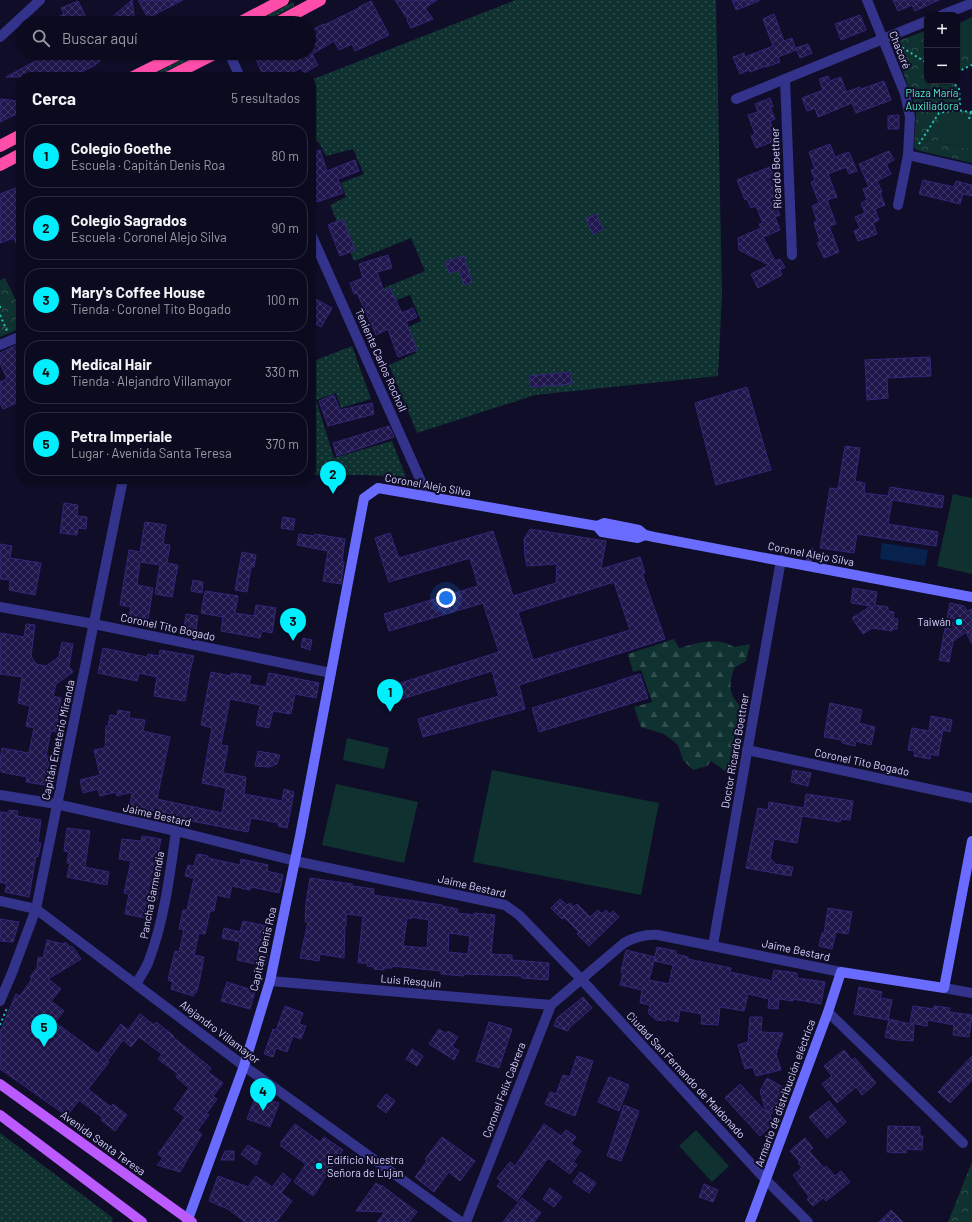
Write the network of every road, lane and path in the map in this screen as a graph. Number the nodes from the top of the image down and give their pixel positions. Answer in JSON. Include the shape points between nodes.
{"nodes":[{"id":1,"x":40,"y":0,"type":"edge"},
{"id":2,"x":283,"y":0,"type":"edge"},
{"id":3,"x":318,"y":0,"type":"edge"},
{"id":4,"x":866,"y":0,"type":"edge"},
{"id":5,"x":972,"y":3,"type":"edge"},
{"id":6,"x":950,"y":12,"type":"edge"},
{"id":7,"x":22,"y":16,"type":"edge"},
{"id":8,"x":252,"y":16,"type":"edge"},
{"id":9,"x":289,"y":16,"type":"edge"},
{"id":10,"x":16,"y":21,"type":"edge"},
{"id":11,"x":924,"y":22,"type":"edge"},
{"id":12,"x":2,"y":34,"type":"edge"},
{"id":13,"x":883,"y":40,"type":"junction"},
{"id":14,"x":898,"y":45,"type":"dead end"},
{"id":15,"x":167,"y":60,"type":"edge"},
{"id":16,"x":202,"y":60,"type":"edge"},
{"id":17,"x":232,"y":60,"type":"edge"},
{"id":18,"x":924,"y":61,"type":"edge"},
{"id":19,"x":972,"y":65,"type":"edge"},
{"id":20,"x":960,"y":71,"type":"edge"},
{"id":21,"x":143,"y":72,"type":"edge"},
{"id":22,"x":179,"y":72,"type":"edge"},
{"id":23,"x":238,"y":72,"type":"edge"},
{"id":24,"x":785,"y":79,"type":"junction"},
{"id":25,"x":955,"y":84,"type":"edge"},
{"id":26,"x":736,"y":98,"type":"dead end"},
{"id":27,"x":954,"y":110,"type":"junction"},
{"id":28,"x":971,"y":112,"type":"edge"},
{"id":29,"x":969,"y":119,"type":"dead end"},
{"id":30,"x":16,"y":138,"type":"edge"},
{"id":31,"x":0,"y":146,"type":"edge"},
{"id":32,"x":918,"y":146,"type":"dead end"},
{"id":33,"x":908,"y":155,"type":"junction"},
{"id":34,"x":16,"y":157,"type":"edge"},
{"id":35,"x":0,"y":165,"type":"edge"},
{"id":36,"x":972,"y":170,"type":"edge"},
{"id":37,"x":898,"y":205,"type":"dead end"},
{"id":38,"x":316,"y":245,"type":"edge"},
{"id":39,"x":792,"y":255,"type":"dead end"},
{"id":40,"x":0,"y":315,"type":"edge"},
{"id":41,"x":7,"y":331,"type":"dead end"},
{"id":42,"x":16,"y":338,"type":"edge"},
{"id":43,"x":0,"y":345,"type":"edge"},
{"id":44,"x":122,"y":484,"type":"edge"},
{"id":45,"x":428,"y":497,"type":"junction"},
{"id":46,"x":810,"y":551,"type":"dead end"},
{"id":47,"x":781,"y":560,"type":"junction"},
{"id":48,"x":808,"y":565,"type":"junction"},
{"id":49,"x":972,"y":597,"type":"edge"},
{"id":50,"x":0,"y":607,"type":"edge"},
{"id":51,"x":94,"y":624,"type":"junction"},
{"id":52,"x":331,"y":673,"type":"junction"},
{"id":53,"x":748,"y":750,"type":"junction"},
{"id":54,"x":0,"y":794,"type":"edge"},
{"id":55,"x":972,"y":798,"type":"edge"},
{"id":56,"x":56,"y":804,"type":"junction"},
{"id":57,"x":176,"y":831,"type":"junction"},
{"id":58,"x":972,"y":841,"type":"edge"},
{"id":59,"x":295,"y":861,"type":"junction"},
{"id":60,"x":0,"y":902,"type":"edge"},
{"id":61,"x":36,"y":909,"type":"junction"},
{"id":62,"x":713,"y":945,"type":"junction"},
{"id":63,"x":841,"y":972,"type":"junction"},
{"id":64,"x":581,"y":978,"type":"junction"},
{"id":65,"x":270,"y":981,"type":"junction"},
{"id":66,"x":136,"y":984,"type":"junction"},
{"id":67,"x":944,"y":988,"type":"junction"},
{"id":68,"x":972,"y":993,"type":"edge"},
{"id":69,"x":0,"y":1001,"type":"edge"},
{"id":70,"x":551,"y":1004,"type":"junction"},
{"id":71,"x":828,"y":1012,"type":"junction"},
{"id":72,"x":244,"y":1066,"type":"junction"},
{"id":73,"x":0,"y":1084,"type":"edge"},
{"id":74,"x":0,"y":1115,"type":"edge"},
{"id":75,"x":963,"y":1143,"type":"dead end"},
{"id":76,"x":766,"y":1180,"type":"junction"},
{"id":77,"x":189,"y":1221,"type":"edge"},
{"id":78,"x":142,"y":1222,"type":"edge"},
{"id":79,"x":461,"y":1222,"type":"edge"},
{"id":80,"x":466,"y":1222,"type":"edge"},
{"id":81,"x":750,"y":1222,"type":"edge"},
{"id":82,"x":808,"y":1222,"type":"edge"}],
"edges":[{"from":1,"to":7,"type":"street"},
{"from":2,"to":8,"type":"highway"},
{"from":3,"to":9,"type":"highway"},
{"from":4,"to":13,"type":"street","name":"Chacoré"},
{"from":5,"to":6,"type":"street"},
{"from":10,"to":12,"type":"street"},
{"from":11,"to":13,"type":"street"},
{"from":13,"to":24,"type":"street"},
{"from":13,"to":33,"type":"street","name":"Chacoré","via":[[908,106]]},
{"from":14,"to":18,"type":"path"},
{"from":15,"to":21,"type":"highway"},
{"from":16,"to":22,"type":"highway"},
{"from":17,"to":23,"type":"street"},
{"from":19,"to":20,"type":"path"},
{"from":24,"to":26,"type":"street"},
{"from":24,"to":39,"type":"street","name":"Ricardo Boettner"},
{"from":25,"to":27,"type":"path","via":[[961,96],[960,105]]},
{"from":27,"to":28,"type":"path"},
{"from":27,"to":32,"type":"path","via":[[939,113]]},
{"from":28,"to":29,"type":"path"},
{"from":30,"to":31,"type":"highway"},
{"from":33,"to":36,"type":"street"},
{"from":33,"to":37,"type":"street","name":"Chacoré"},
{"from":34,"to":35,"type":"highway"},
{"from":38,"to":45,"type":"street","name":"Teniente Carlos Rocholl"},
{"from":40,"to":41,"type":"path"},
{"from":42,"to":43,"type":"street"},
{"from":44,"to":51,"type":"street","name":"Capitán Emeterio Miranda"},
{"from":45,"to":47,"type":"main road","name":"Coronel Alejo Silva","via":[[597,526],[602,532],[638,538],[645,535]]},
{"from":45,"to":52,"type":"main road","name":"Coronel Alejo Silva","via":[[378,488],[364,498]]},
{"from":46,"to":48,"type":"lane"},
{"from":47,"to":48,"type":"main road","name":"Coronel Alejo Silva"},
{"from":47,"to":53,"type":"street","name":"Doctor Ricardo Boettner"},
{"from":48,"to":49,"type":"main road","name":"Coronel Alejo Silva"},
{"from":50,"to":51,"type":"street","name":"Coronel Tito Bogado"},
{"from":51,"to":52,"type":"street","name":"Coronel Tito Bogado"},
{"from":51,"to":56,"type":"street","name":"Capitán Emeterio Miranda"},
{"from":52,"to":59,"type":"main road","name":"Capitán Denis Roa"},
{"from":53,"to":55,"type":"street","name":"Coronel Tito Bogado"},
{"from":53,"to":62,"type":"street","name":"Doctor Ricardo Boettner"},
{"from":54,"to":56,"type":"street","name":"Jaime Bestard"},
{"from":56,"to":57,"type":"street","name":"Jaime Bestard"},
{"from":56,"to":61,"type":"street","name":"Capitán Emeterio Miranda"},
{"from":57,"to":59,"type":"street","name":"Jaime Bestard"},
{"from":57,"to":66,"type":"street","name":"Pancha Garmendia","via":[[158,932],[148,964]]},
{"from":58,"to":67,"type":"main road"},
{"from":59,"to":64,"type":"street","name":"Jaime Bestard","via":[[505,905]]},
{"from":59,"to":65,"type":"main road","name":"Capitán Denis Roa"},
{"from":60,"to":61,"type":"street","name":"Alejandro Villamayor"},
{"from":61,"to":66,"type":"street","name":"Alejandro Villamayor"},
{"from":61,"to":69,"type":"street","name":"Capitán Emeterio Miranda"},
{"from":62,"to":63,"type":"street","name":"Jaime Bestard"},
{"from":62,"to":64,"type":"street","name":"Jaime Bestard","via":[[652,934],[637,936],[624,943]]},
{"from":63,"to":67,"type":"main road","name":"Jaime Bestard"},
{"from":63,"to":71,"type":"main road","name":"Armario de distribución eléctrica"},
{"from":64,"to":70,"type":"street","name":"Coronel Felix Cabrera"},
{"from":64,"to":76,"type":"street","name":"Ciudad San Fernando de Maldonado"},
{"from":65,"to":70,"type":"street","name":"Luis Resquin"},
{"from":65,"to":72,"type":"main road","name":"Capitán Denis Roa"},
{"from":66,"to":72,"type":"street","name":"Alejandro Villamayor"},
{"from":67,"to":68,"type":"street","name":"Jaime Bestard"},
{"from":70,"to":80,"type":"street","name":"Coronel Felix Cabrera"},
{"from":71,"to":75,"type":"street"},
{"from":71,"to":76,"type":"main road","name":"Armario de distribución eléctrica"},
{"from":72,"to":77,"type":"main road","name":"Capitán Denis Roa"},
{"from":72,"to":79,"type":"street","name":"Alejandro Villamayor"},
{"from":73,"to":77,"type":"main road","name":"Avenida Santa Teresa"},
{"from":74,"to":78,"type":"main road"},
{"from":76,"to":81,"type":"main road","name":"Armario de distribución eléctrica"},
{"from":76,"to":82,"type":"street","name":"Ciudad San Fernando de Maldonado"}]}
